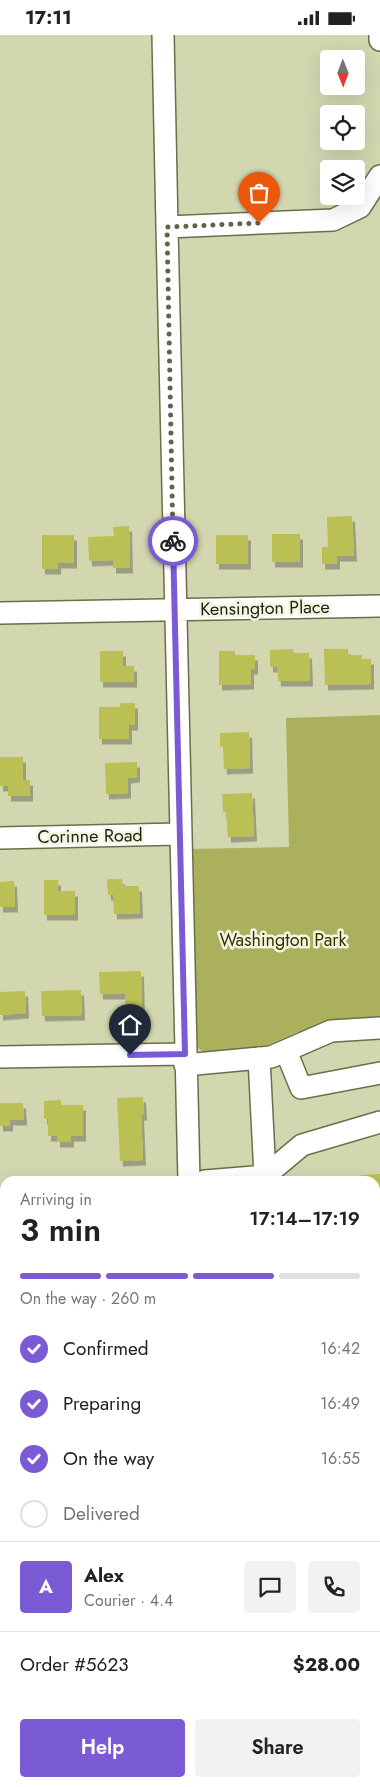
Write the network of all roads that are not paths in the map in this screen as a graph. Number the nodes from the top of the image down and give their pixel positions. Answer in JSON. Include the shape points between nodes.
{"nodes":[{"id":1,"x":163,"y":35,"type":"edge"},
{"id":2,"x":380,"y":35,"type":"edge"},
{"id":3,"x":380,"y":41,"type":"edge"},
{"id":4,"x":380,"y":177,"type":"edge"},
{"id":5,"x":167,"y":227,"type":"junction"},
{"id":6,"x":380,"y":606,"type":"edge"},
{"id":7,"x":175,"y":609,"type":"junction"},
{"id":8,"x":0,"y":613,"type":"edge"},
{"id":9,"x":179,"y":834,"type":"junction"},
{"id":10,"x":0,"y":839,"type":"edge"},
{"id":11,"x":380,"y":1028,"type":"edge"},
{"id":12,"x":286,"y":1051,"type":"junction"},
{"id":13,"x":0,"y":1057,"type":"edge"},
{"id":14,"x":259,"y":1058,"type":"junction"},
{"id":15,"x":185,"y":1060,"type":"junction"},
{"id":16,"x":380,"y":1073,"type":"edge"},
{"id":17,"x":380,"y":1122,"type":"edge"},
{"id":18,"x":189,"y":1176,"type":"edge"},
{"id":19,"x":265,"y":1176,"type":"joint"}],
"edges":[{"from":1,"to":5,"type":"street"},
{"from":2,"to":3,"type":"street"},
{"from":4,"to":5,"type":"street","via":[[360,207],[333,220]]},
{"from":5,"to":7,"type":"street"},
{"from":6,"to":7,"type":"street","name":"Kensington Place"},
{"from":7,"to":8,"type":"street","name":"Kensington Place"},
{"from":7,"to":9,"type":"street"},
{"from":9,"to":10,"type":"street","name":"Corinne Road"},
{"from":9,"to":15,"type":"street"},
{"from":11,"to":12,"type":"street","via":[[331,1031]]},
{"from":12,"to":14,"type":"street"},
{"from":12,"to":16,"type":"street","via":[[301,1088]]},
{"from":13,"to":15,"type":"street"},
{"from":14,"to":15,"type":"street"},
{"from":14,"to":19,"type":"street"},
{"from":15,"to":18,"type":"street"},
{"from":17,"to":19,"type":"street","via":[[302,1145]]}]}
